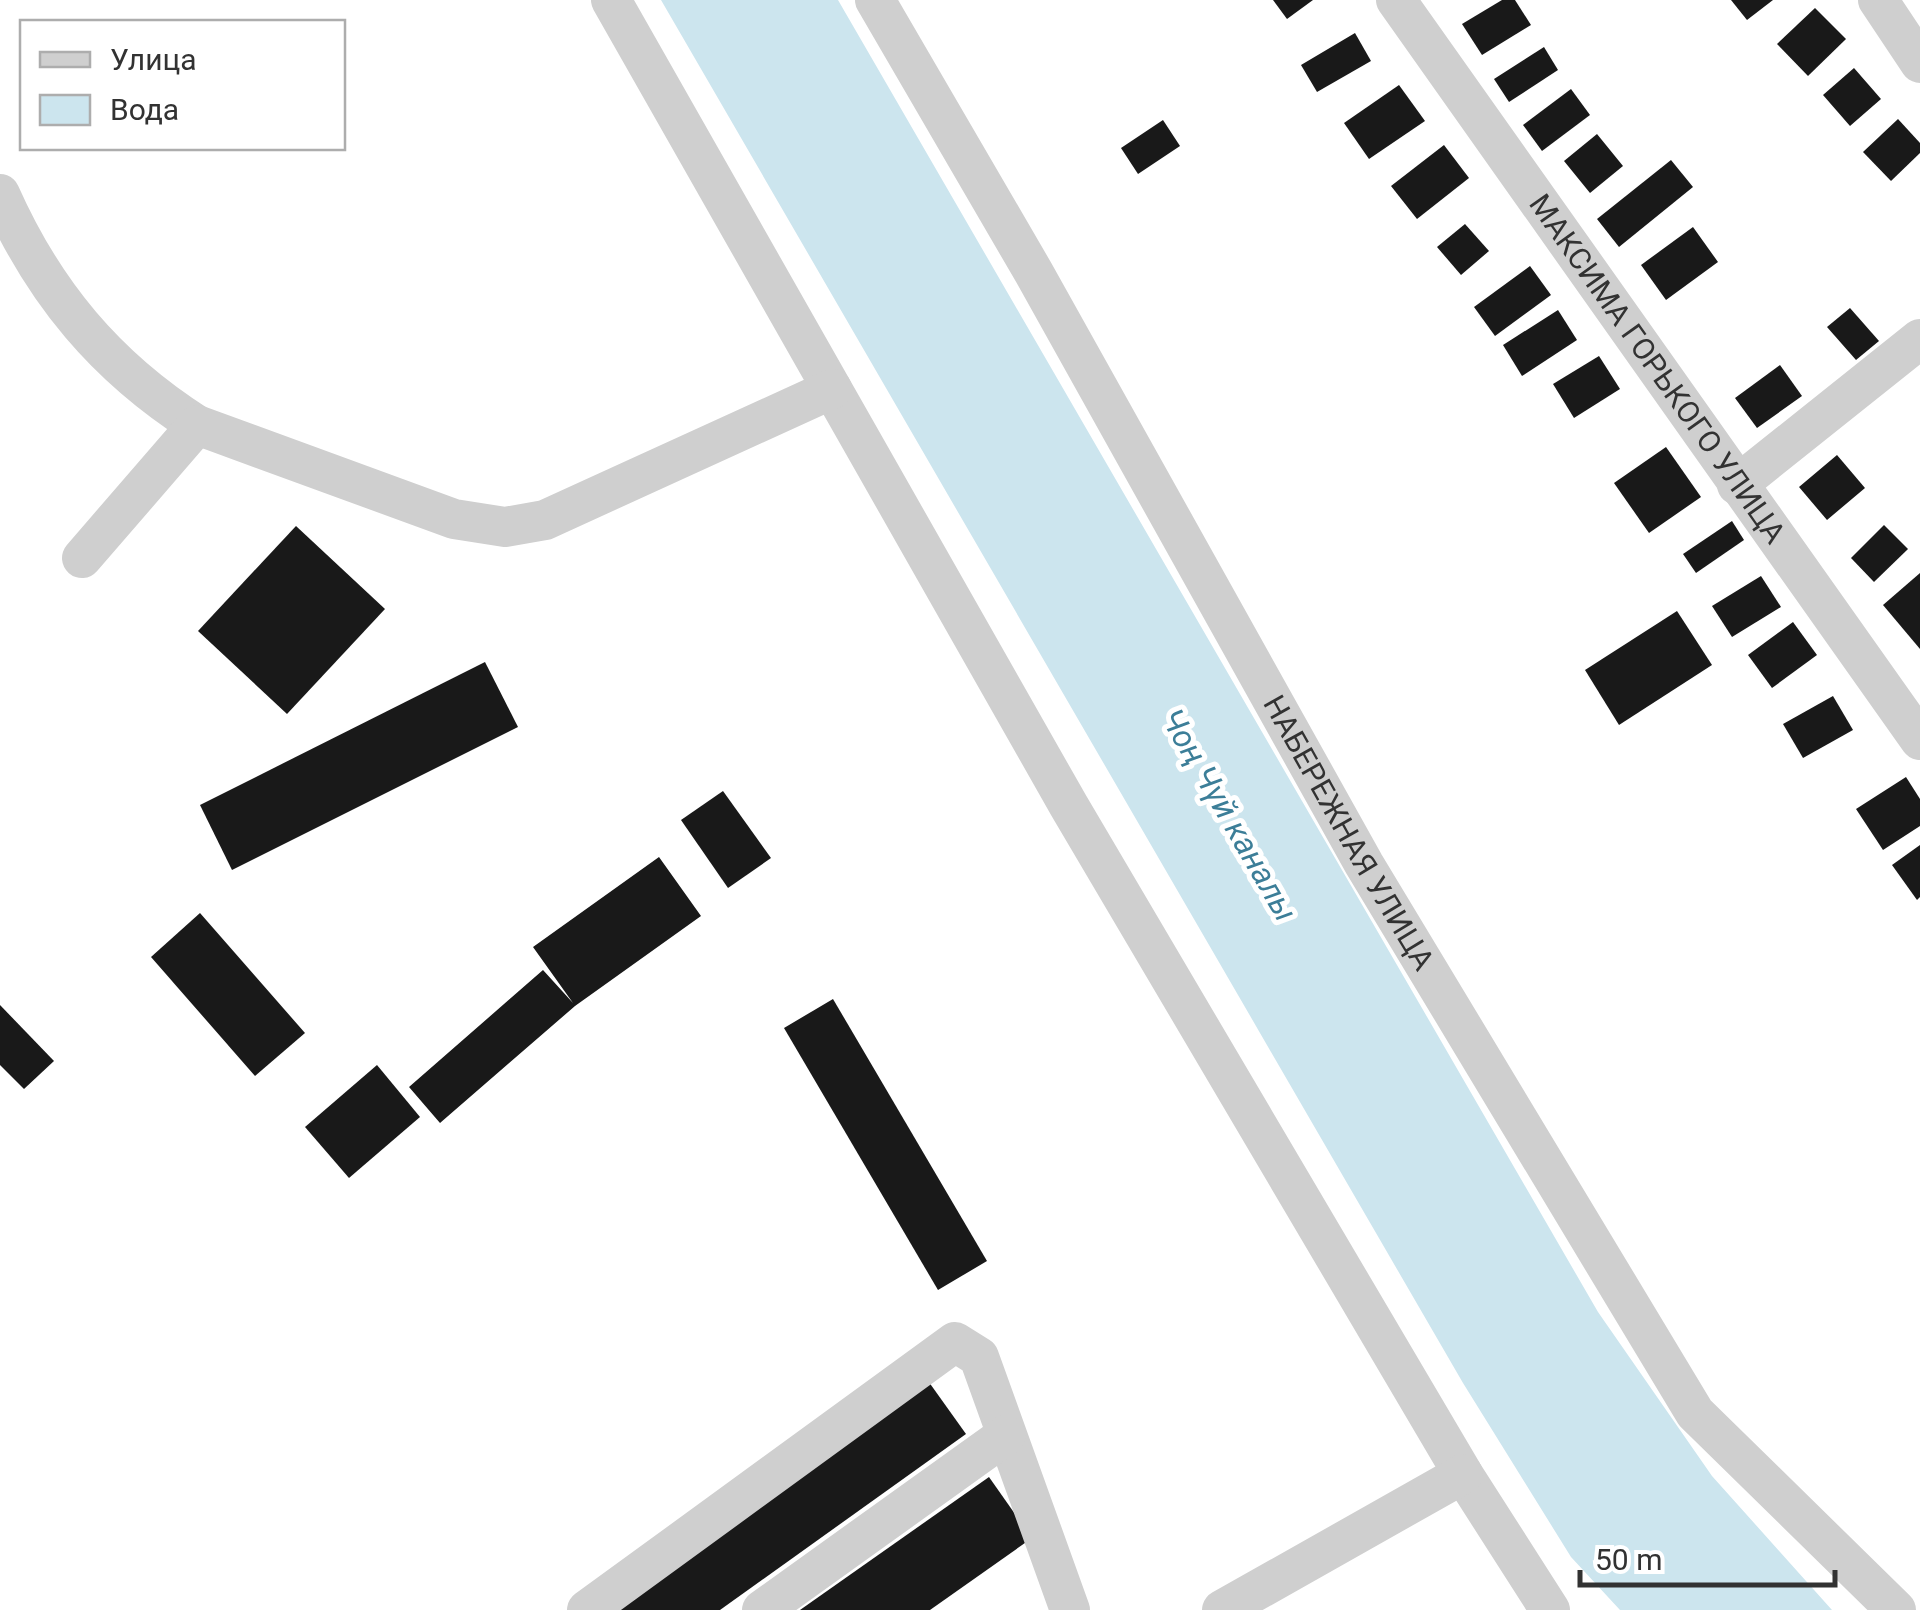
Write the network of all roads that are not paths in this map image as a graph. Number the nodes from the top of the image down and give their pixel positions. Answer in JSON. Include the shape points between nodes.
{"nodes":[{"id":1,"x":610,"y":0,"type":"edge"},
{"id":2,"x":875,"y":0,"type":"edge"},
{"id":3,"x":1396,"y":0,"type":"edge"},
{"id":4,"x":1878,"y":0,"type":"edge"},
{"id":5,"x":1920,"y":62,"type":"edge"},
{"id":6,"x":0,"y":194,"type":"edge"},
{"id":7,"x":1920,"y":339,"type":"edge"},
{"id":8,"x":832,"y":389,"type":"junction"},
{"id":9,"x":197,"y":425,"type":"junction"},
{"id":10,"x":1737,"y":486,"type":"junction"},
{"id":11,"x":82,"y":558,"type":"dead end"},
{"id":12,"x":1920,"y":740,"type":"edge"},
{"id":13,"x":1006,"y":1434,"type":"junction"},
{"id":14,"x":1463,"y":1474,"type":"junction"},
{"id":15,"x":587,"y":1610,"type":"edge"},
{"id":16,"x":762,"y":1610,"type":"edge"},
{"id":17,"x":1070,"y":1610,"type":"edge"},
{"id":18,"x":1222,"y":1610,"type":"edge"},
{"id":19,"x":1550,"y":1610,"type":"edge"},
{"id":20,"x":1896,"y":1610,"type":"edge"}],
"edges":[{"from":1,"to":8,"type":"street"},
{"from":2,"to":20,"type":"street","name":"НАБЕРЕЖНАЯ УЛИЦА","via":[[1364,864],[1695,1413]]},
{"from":3,"to":10,"type":"street","name":"МАКСИМА ГОРЬКОГО УЛИЦА"},
{"from":4,"to":5,"type":"street"},
{"from":6,"to":9,"type":"street","via":[[26,253],[84,331],[145,392]]},
{"from":7,"to":10,"type":"street"},
{"from":8,"to":9,"type":"street","via":[[545,520],[505,527],[454,519]]},
{"from":8,"to":14,"type":"street"},
{"from":9,"to":11,"type":"street"},
{"from":10,"to":12,"type":"street","name":"МАКСИМА ГОРЬКОГО УЛИЦА"},
{"from":13,"to":15,"type":"street","via":[[978,1357],[955,1342]]},
{"from":13,"to":16,"type":"street"},
{"from":13,"to":17,"type":"street"},
{"from":14,"to":18,"type":"street"},
{"from":14,"to":19,"type":"street"}]}
